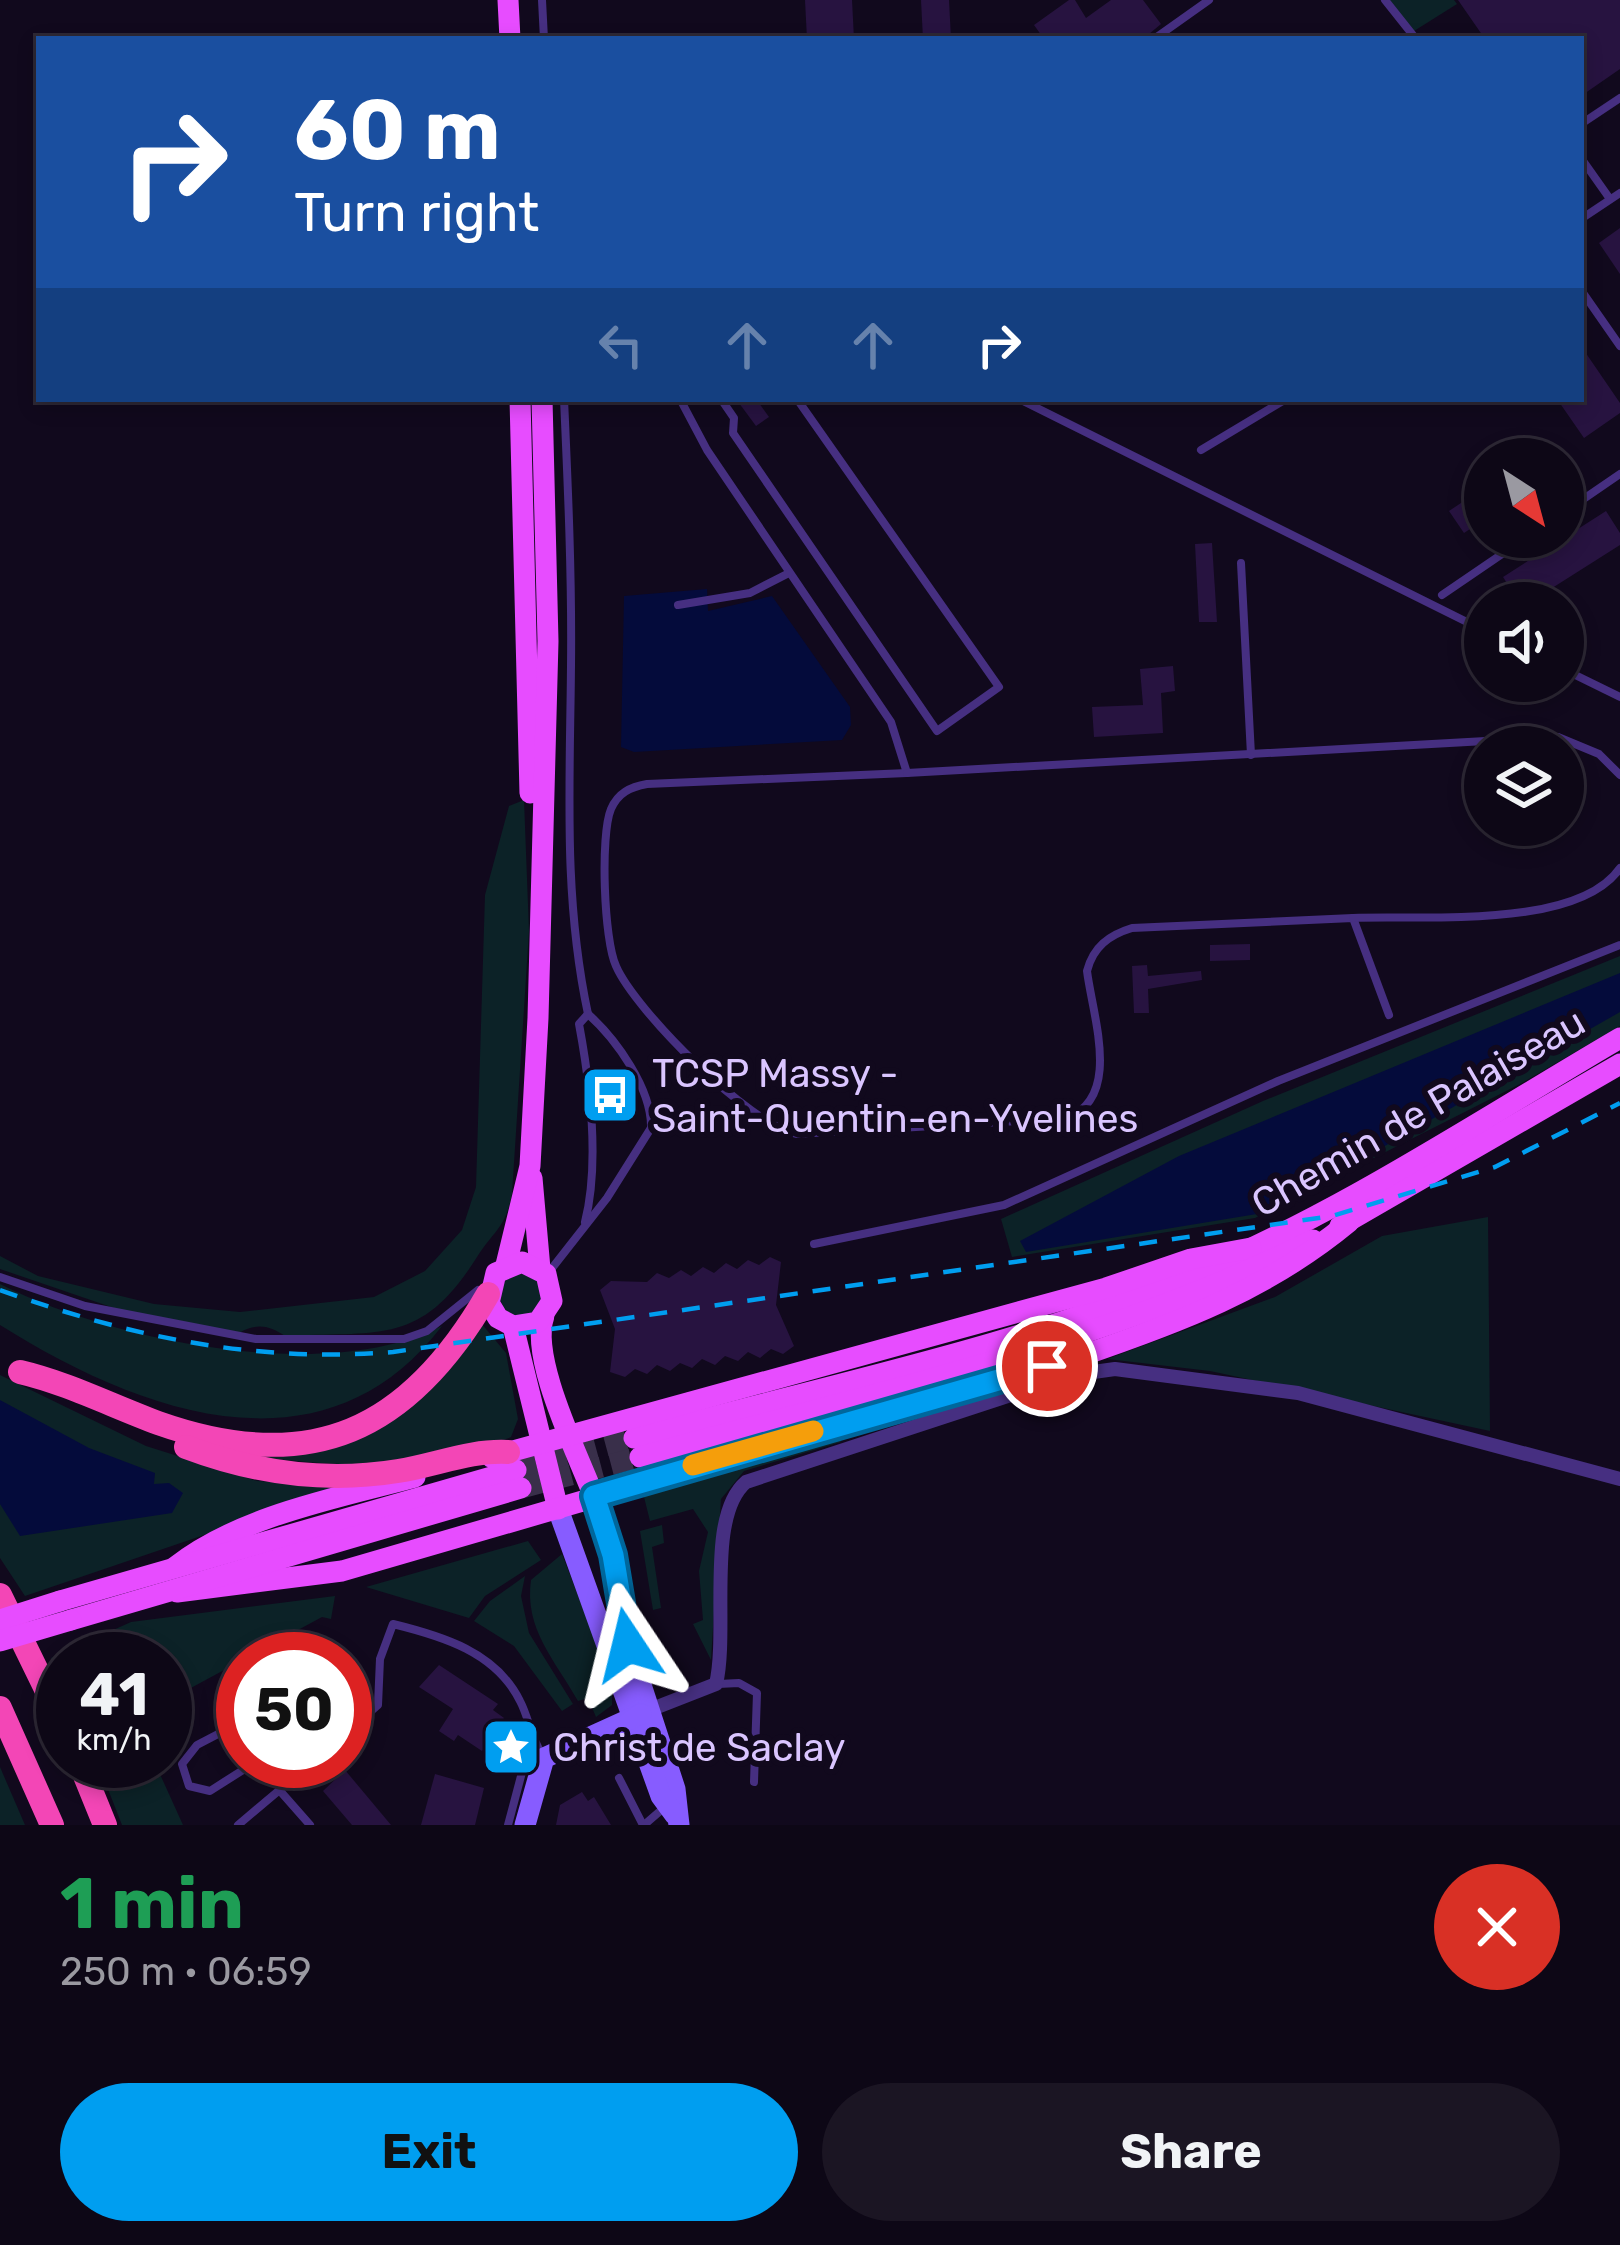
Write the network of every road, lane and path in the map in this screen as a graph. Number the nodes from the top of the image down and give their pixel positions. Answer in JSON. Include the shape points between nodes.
{"nodes":[{"id":1,"x":508,"y":0,"type":"edge"},
{"id":2,"x":542,"y":0,"type":"edge"},
{"id":3,"x":1209,"y":0,"type":"edge"},
{"id":4,"x":1385,"y":0,"type":"edge"},
{"id":5,"x":510,"y":36,"type":"edge"},
{"id":6,"x":544,"y":36,"type":"edge"},
{"id":7,"x":1158,"y":36,"type":"edge"},
{"id":8,"x":1414,"y":36,"type":"edge"},
{"id":9,"x":1620,"y":98,"type":"edge"},
{"id":10,"x":1584,"y":122,"type":"edge"},
{"id":11,"x":1584,"y":162,"type":"edge"},
{"id":12,"x":1620,"y":193,"type":"edge"},
{"id":13,"x":1610,"y":199,"type":"junction"},
{"id":14,"x":1584,"y":217,"type":"edge"},
{"id":15,"x":1584,"y":294,"type":"edge"},
{"id":16,"x":1620,"y":346,"type":"edge"},
{"id":17,"x":520,"y":402,"type":"edge"},
{"id":18,"x":542,"y":402,"type":"edge"},
{"id":19,"x":564,"y":402,"type":"edge"},
{"id":20,"x":682,"y":402,"type":"edge"},
{"id":21,"x":723,"y":402,"type":"edge"},
{"id":22,"x":799,"y":402,"type":"edge"},
{"id":23,"x":1025,"y":402,"type":"edge"},
{"id":24,"x":1281,"y":402,"type":"edge"},
{"id":25,"x":1201,"y":450,"type":"dead end"},
{"id":26,"x":1620,"y":474,"type":"edge"},
{"id":27,"x":1584,"y":499,"type":"edge"},
{"id":28,"x":1496,"y":558,"type":"edge"},
{"id":29,"x":1241,"y":563,"type":"dead end"},
{"id":30,"x":789,"y":573,"type":"junction"},
{"id":31,"x":1442,"y":595,"type":"dead end"},
{"id":32,"x":678,"y":605,"type":"dead end"},
{"id":33,"x":1464,"y":621,"type":"edge"},
{"id":34,"x":1584,"y":679,"type":"edge"},
{"id":35,"x":1620,"y":697,"type":"edge"},
{"id":36,"x":1251,"y":755,"type":"junction"},
{"id":37,"x":907,"y":773,"type":"junction"},
{"id":38,"x":1620,"y":776,"type":"edge"},
{"id":39,"x":1620,"y":868,"type":"edge"},
{"id":40,"x":538,"y":877,"type":"junction"},
{"id":41,"x":1353,"y":918,"type":"junction"},
{"id":42,"x":1620,"y":945,"type":"edge"},
{"id":43,"x":588,"y":1014,"type":"junction"},
{"id":44,"x":1389,"y":1015,"type":"dead end"},
{"id":45,"x":1620,"y":1039,"type":"edge"},
{"id":46,"x":1620,"y":1064,"type":"edge"},
{"id":47,"x":530,"y":1166,"type":"junction"},
{"id":48,"x":1348,"y":1222,"type":"junction"},
{"id":49,"x":585,"y":1225,"type":"junction"},
{"id":50,"x":814,"y":1244,"type":"dead end"},
{"id":51,"x":1252,"y":1248,"type":"junction"},
{"id":52,"x":543,"y":1271,"type":"junction"},
{"id":53,"x":0,"y":1277,"type":"edge"},
{"id":54,"x":495,"y":1280,"type":"junction"},
{"id":55,"x":544,"y":1316,"type":"junction"},
{"id":56,"x":513,"y":1326,"type":"junction"},
{"id":57,"x":10,"y":1366,"type":"edge"},
{"id":58,"x":570,"y":1433,"type":"junction"},
{"id":59,"x":541,"y":1443,"type":"junction"},
{"id":60,"x":515,"y":1470,"type":"junction"},
{"id":61,"x":1620,"y":1479,"type":"edge"},
{"id":62,"x":594,"y":1496,"type":"junction"},
{"id":63,"x":558,"y":1508,"type":"junction"},
{"id":64,"x":178,"y":1592,"type":"junction"},
{"id":65,"x":0,"y":1595,"type":"edge"},
{"id":66,"x":65,"y":1610,"type":"junction"},
{"id":67,"x":0,"y":1620,"type":"edge"},
{"id":68,"x":0,"y":1641,"type":"edge"},
{"id":69,"x":36,"y":1669,"type":"edge"},
{"id":70,"x":716,"y":1684,"type":"junction"},
{"id":71,"x":378,"y":1705,"type":"junction"},
{"id":72,"x":372,"y":1707,"type":"edge"},
{"id":73,"x":0,"y":1708,"type":"edge"},
{"id":74,"x":372,"y":1710,"type":"edge"},
{"id":75,"x":640,"y":1714,"type":"junction"},
{"id":76,"x":216,"y":1735,"type":"edge"},
{"id":77,"x":540,"y":1751,"type":"junction"},
{"id":78,"x":620,"y":1778,"type":"dead end"},
{"id":79,"x":754,"y":1782,"type":"dead end"},
{"id":80,"x":216,"y":1787,"type":"edge"},
{"id":81,"x":90,"y":1788,"type":"edge"},
{"id":82,"x":285,"y":1788,"type":"edge"},
{"id":83,"x":281,"y":1792,"type":"junction"},
{"id":84,"x":674,"y":1816,"type":"edge"},
{"id":85,"x":240,"y":1823,"type":"edge"},
{"id":86,"x":52,"y":1825,"type":"edge"},
{"id":87,"x":105,"y":1825,"type":"edge"},
{"id":88,"x":310,"y":1825,"type":"edge"},
{"id":89,"x":508,"y":1825,"type":"edge"},
{"id":90,"x":525,"y":1825,"type":"edge"},
{"id":91,"x":643,"y":1825,"type":"edge"}],
"edges":[{"from":1,"to":5,"type":"main road"},
{"from":2,"to":6,"type":"lane"},
{"from":3,"to":7,"type":"lane"},
{"from":4,"to":8,"type":"lane"},
{"from":9,"to":10,"type":"lane"},
{"from":11,"to":13,"type":"lane"},
{"from":12,"to":13,"type":"lane"},
{"from":13,"to":14,"type":"lane"},
{"from":15,"to":16,"type":"lane"},
{"from":17,"to":40,"type":"main road"},
{"from":18,"to":40,"type":"main road","via":[[548,641]]},
{"from":19,"to":43,"type":"lane","via":[[567,851]]},
{"from":20,"to":30,"type":"lane"},
{"from":21,"to":22,"type":"lane","via":[[733,433],[937,731],[999,687]]},
{"from":23,"to":33,"type":"lane"},
{"from":24,"to":25,"type":"lane"},
{"from":26,"to":27,"type":"lane"},
{"from":28,"to":31,"type":"lane"},
{"from":29,"to":36,"type":"lane"},
{"from":30,"to":32,"type":"lane","via":[[750,593]]},
{"from":30,"to":37,"type":"lane","via":[[891,722]]},
{"from":34,"to":35,"type":"lane"},
{"from":36,"to":37,"type":"lane"},
{"from":36,"to":38,"type":"lane","via":[[1558,737],[1599,754]]},
{"from":37,"to":41,"type":"lane","via":[[646,784],[625,790],[611,808],[610,949],[620,975],[736,1102],[782,1131],[1066,1118],[1094,1103],[1101,1085],[1088,971],[1114,933]]},
{"from":39,"to":41,"type":"lane","via":[[1596,892],[1546,910]]},
{"from":40,"to":47,"type":"main road"},
{"from":41,"to":44,"type":"lane"},
{"from":42,"to":50,"type":"lane","via":[[1278,1081],[1004,1205]]},
{"from":43,"to":49,"type":"lane","via":[[579,1024],[591,1189]]},
{"from":43,"to":49,"type":"lane","via":[[633,1071],[651,1115],[641,1148]]},
{"from":45,"to":51,"type":"main road","name":"Chemin de Palaiseau"},
{"from":46,"to":48,"type":"main road","name":"Chemin de Palaiseau"},
{"from":47,"to":52,"type":"main road"},
{"from":47,"to":54,"type":"main road"},
{"from":48,"to":51,"type":"main road","via":[[1233,1280],[1116,1324],[637,1448],[1040,1328]]},
{"from":48,"to":62,"type":"main road","via":[[1294,1268],[1133,1338]]},
{"from":49,"to":52,"type":"lane"},
{"from":51,"to":58,"type":"main road"},
{"from":52,"to":54,"type":"main road","via":[[522,1262]]},
{"from":52,"to":55,"type":"main road","via":[[553,1294]]},
{"from":53,"to":54,"type":"lane","via":[[86,1306],[256,1339],[404,1339]]},
{"from":54,"to":56,"type":"main road","via":[[498,1318]]},
{"from":54,"to":57,"type":"highway","via":[[446,1362],[416,1391],[349,1431],[296,1444],[207,1438]]},
{"from":55,"to":56,"type":"main road"},
{"from":55,"to":58,"type":"main road","via":[[540,1340]]},
{"from":56,"to":59,"type":"main road"},
{"from":57,"to":60,"type":"highway","via":[[42,1389],[161,1438],[280,1473],[363,1475],[483,1450]]},
{"from":58,"to":59,"type":"main road"},
{"from":58,"to":62,"type":"main road"},
{"from":59,"to":60,"type":"main road"},
{"from":59,"to":63,"type":"main road"},
{"from":60,"to":64,"type":"main road"},
{"from":60,"to":66,"type":"main road","via":[[289,1514]]},
{"from":61,"to":70,"type":"street","via":[[1298,1393],[1114,1369],[1072,1375],[777,1469],[735,1491],[723,1515]]},
{"from":62,"to":63,"type":"main road"},
{"from":62,"to":75,"type":"main road"},
{"from":63,"to":64,"type":"main road","via":[[342,1571]]},
{"from":63,"to":75,"type":"main road"},
{"from":64,"to":66,"type":"main road"},
{"from":65,"to":69,"type":"highway"},
{"from":66,"to":67,"type":"main road","bridge":true},
{"from":66,"to":68,"type":"main road","bridge":true},
{"from":70,"to":75,"type":"street"},
{"from":70,"to":79,"type":"lane","via":[[757,1693]]},
{"from":71,"to":72,"type":"lane"},
{"from":71,"to":74,"type":"lane"},
{"from":71,"to":77,"type":"lane","via":[[380,1659],[393,1624],[447,1638],[498,1670]]},
{"from":73,"to":86,"type":"highway"},
{"from":75,"to":77,"type":"main road"},
{"from":75,"to":84,"type":"main road"},
{"from":76,"to":80,"type":"lane","via":[[182,1765],[189,1786]]},
{"from":77,"to":89,"type":"lane","via":[[525,1761]]},
{"from":77,"to":90,"type":"main road"},
{"from":78,"to":91,"type":"lane"},
{"from":81,"to":87,"type":"highway"},
{"from":82,"to":83,"type":"lane"},
{"from":83,"to":85,"type":"lane"},
{"from":83,"to":88,"type":"lane"},
{"from":84,"to":91,"type":"lane"}]}
